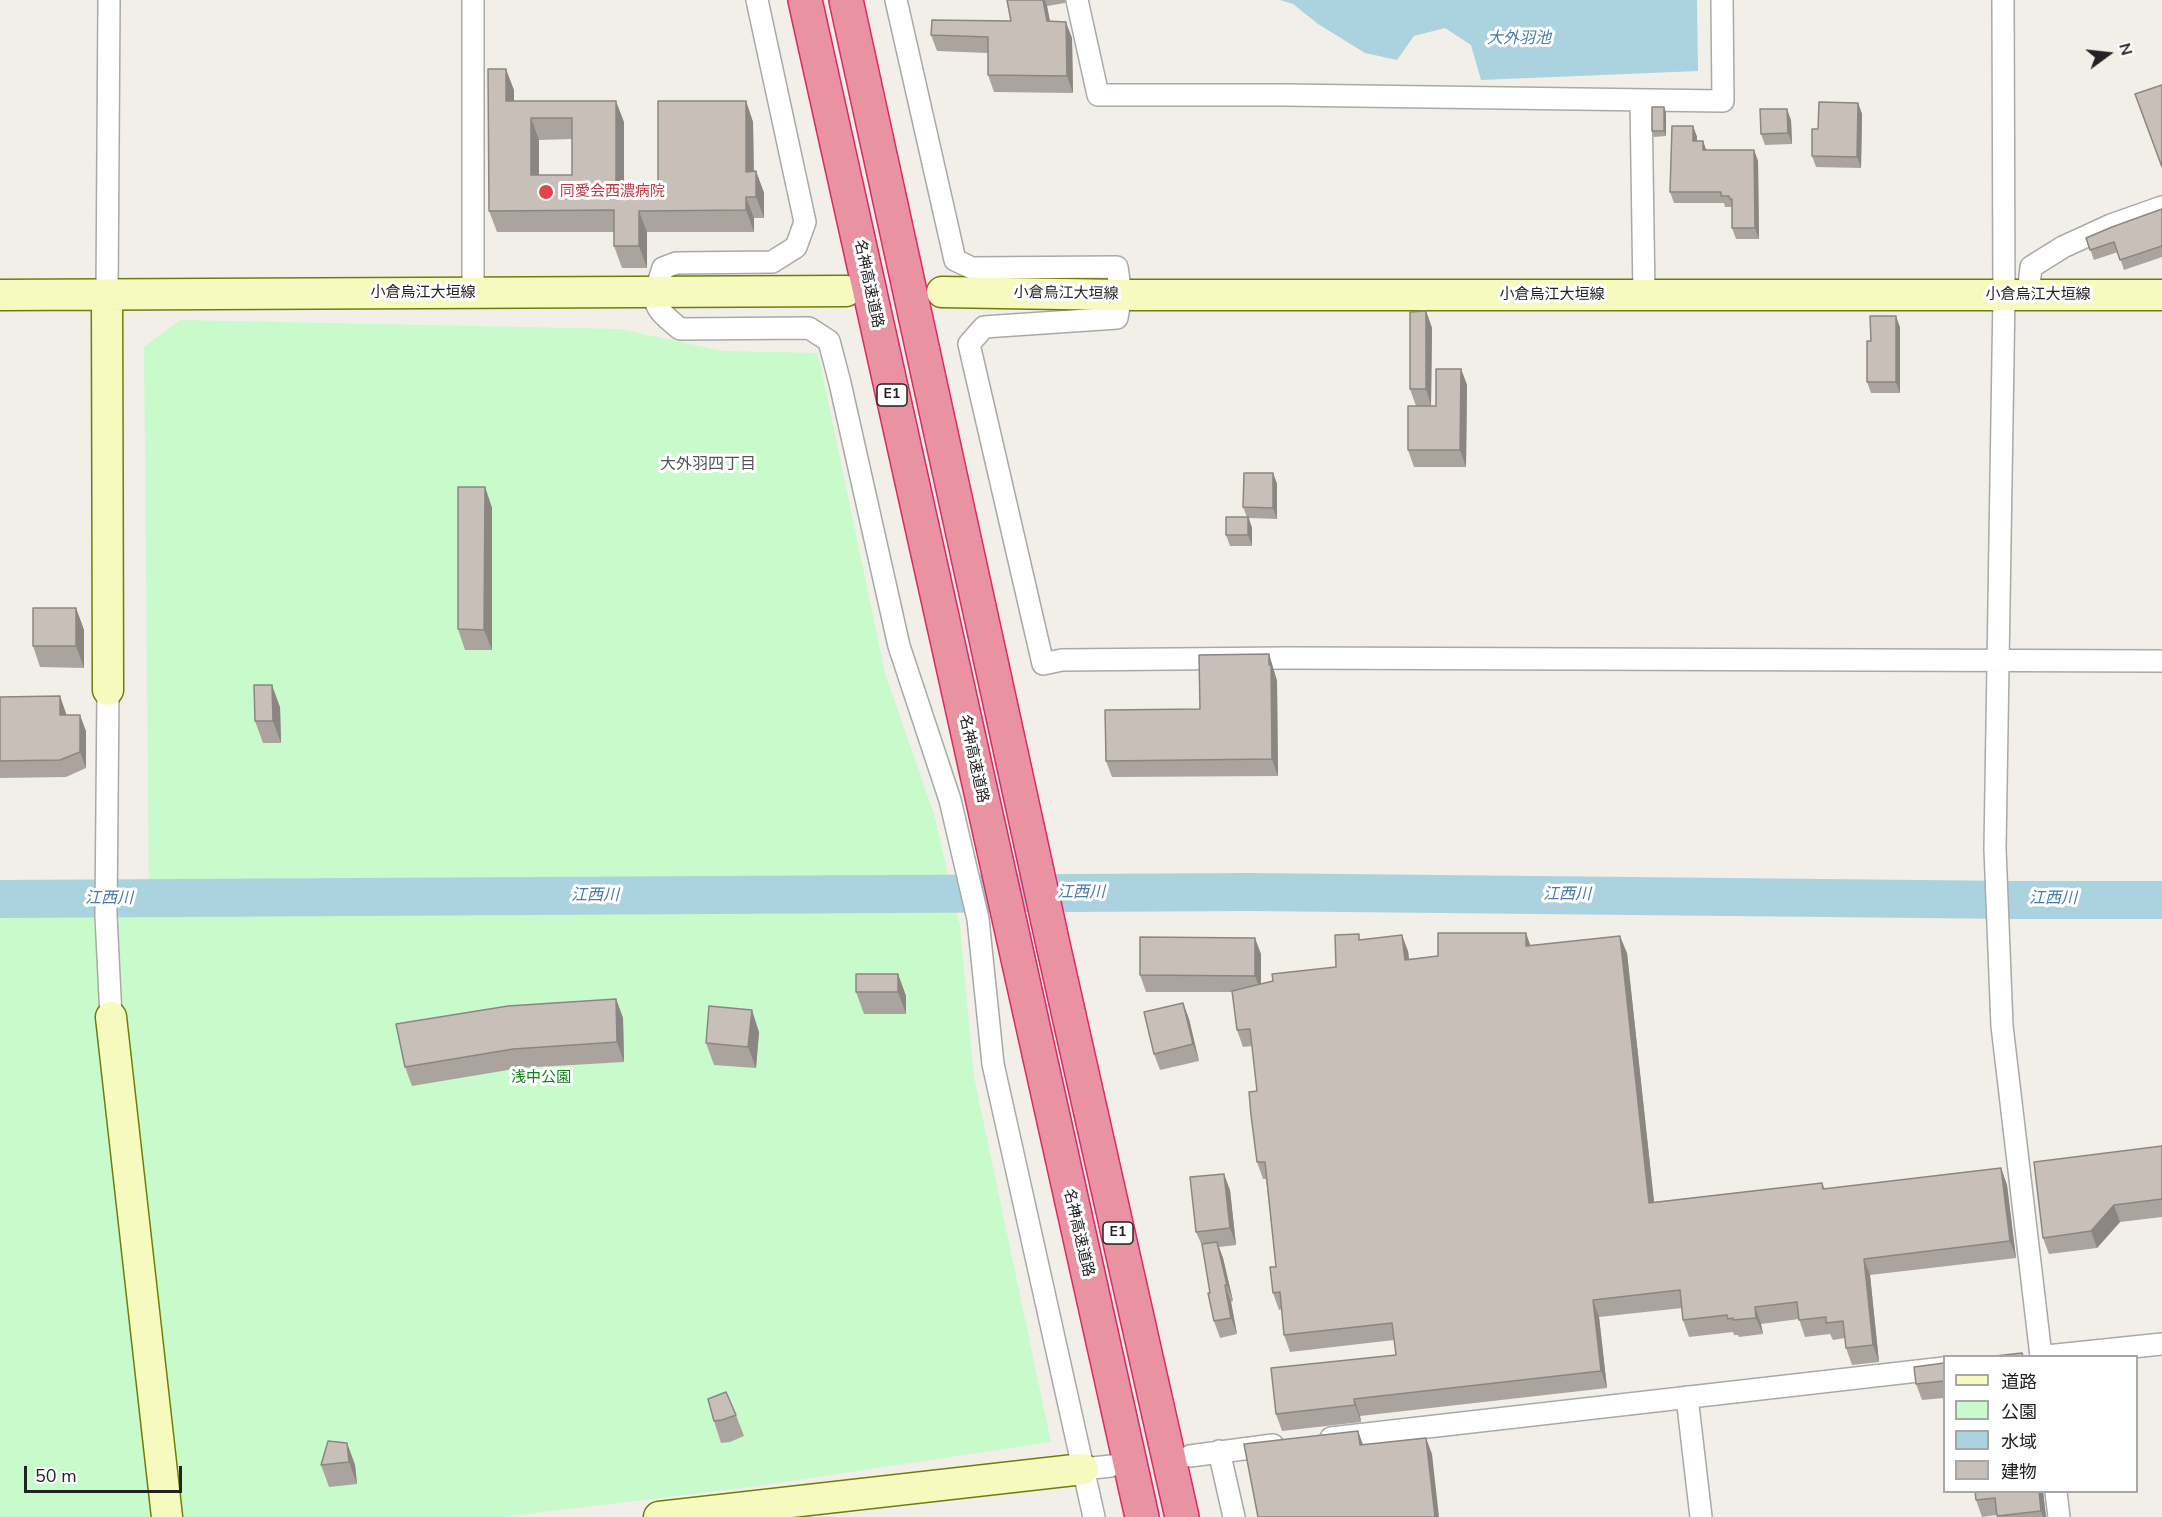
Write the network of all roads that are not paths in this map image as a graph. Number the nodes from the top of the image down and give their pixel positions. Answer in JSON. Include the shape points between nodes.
{"nodes":[{"id":1,"x":109,"y":0,"type":"edge"},
{"id":2,"x":473,"y":0,"type":"edge"},
{"id":3,"x":757,"y":0,"type":"edge"},
{"id":4,"x":805,"y":0,"type":"edge"},
{"id":5,"x":846,"y":0,"type":"edge"},
{"id":6,"x":896,"y":0,"type":"edge"},
{"id":7,"x":1077,"y":0,"type":"edge"},
{"id":8,"x":1722,"y":0,"type":"edge"},
{"id":9,"x":2003,"y":0,"type":"edge"},
{"id":10,"x":1641,"y":100,"type":"junction"},
{"id":11,"x":2162,"y":207,"type":"edge"},
{"id":12,"x":846,"y":291,"type":"dead end"},
{"id":13,"x":473,"y":292,"type":"junction"},
{"id":14,"x":942,"y":292,"type":"dead end"},
{"id":15,"x":655,"y":293,"type":"junction"},
{"id":16,"x":0,"y":295,"type":"edge"},
{"id":17,"x":107,"y":295,"type":"junction"},
{"id":18,"x":1121,"y":295,"type":"junction"},
{"id":19,"x":1644,"y":295,"type":"junction"},
{"id":20,"x":2016,"y":295,"type":"junction"},
{"id":21,"x":2162,"y":296,"type":"edge"},
{"id":22,"x":1997,"y":661,"type":"junction"},
{"id":23,"x":2162,"y":661,"type":"edge"},
{"id":24,"x":108,"y":690,"type":"joint"},
{"id":25,"x":965,"y":795,"type":"junction"},
{"id":26,"x":111,"y":1017,"type":"joint"},
{"id":27,"x":2162,"y":1344,"type":"edge"},
{"id":28,"x":2041,"y":1355,"type":"edge"},
{"id":29,"x":2058,"y":1355,"type":"edge"},
{"id":30,"x":1943,"y":1368,"type":"edge"},
{"id":31,"x":1687,"y":1397,"type":"junction"},
{"id":32,"x":1313,"y":1440,"type":"edge"},
{"id":33,"x":1289,"y":1443,"type":"edge"},
{"id":34,"x":1219,"y":1451,"type":"junction"},
{"id":35,"x":1190,"y":1456,"type":"dead end"},
{"id":36,"x":1097,"y":1467,"type":"junction"},
{"id":37,"x":2056,"y":1493,"type":"edge"},
{"id":38,"x":167,"y":1517,"type":"edge"},
{"id":39,"x":658,"y":1517,"type":"edge"},
{"id":40,"x":1094,"y":1517,"type":"edge"},
{"id":41,"x":1142,"y":1517,"type":"edge"},
{"id":42,"x":1182,"y":1517,"type":"edge"},
{"id":43,"x":1234,"y":1517,"type":"edge"},
{"id":44,"x":1701,"y":1517,"type":"edge"},
{"id":45,"x":2059,"y":1517,"type":"edge"}],
"edges":[{"from":1,"to":17,"type":"street"},
{"from":2,"to":13,"type":"street"},
{"from":3,"to":15,"type":"street","via":[[805,222],[796,247],[772,262],[676,263],[663,268]]},
{"from":4,"to":25,"type":"highway","name":"名神高速道路","number":"E1"},
{"from":5,"to":42,"type":"highway","number":"E1"},
{"from":6,"to":18,"type":"street","via":[[955,260],[972,267],[1117,267]]},
{"from":7,"to":10,"type":"street","via":[[1098,95]]},
{"from":8,"to":10,"type":"street","via":[[1723,101]]},
{"from":9,"to":20,"type":"street"},
{"from":10,"to":19,"type":"street"},
{"from":11,"to":20,"type":"street","via":[[2063,247],[2031,267]]},
{"from":12,"to":15,"type":"main road","name":"小倉烏江大垣線"},
{"from":13,"to":15,"type":"main road","name":"小倉烏江大垣線"},
{"from":13,"to":17,"type":"main road","name":"小倉烏江大垣線"},
{"from":14,"to":18,"type":"main road","name":"小倉烏江大垣線"},
{"from":15,"to":25,"type":"street","via":[[658,311],[680,329],[809,328],[829,341],[899,646]]},
{"from":16,"to":17,"type":"main road","name":"小倉烏江大垣線"},
{"from":17,"to":24,"type":"main road"},
{"from":18,"to":19,"type":"main road","name":"小倉烏江大垣線"},
{"from":18,"to":22,"type":"street","via":[[1117,318],[984,327],[969,344],[1043,664],[1062,660],[1286,658]]},
{"from":19,"to":20,"type":"main road","name":"小倉烏江大垣線"},
{"from":20,"to":21,"type":"main road","name":"小倉烏江大垣線"},
{"from":20,"to":22,"type":"street"},
{"from":22,"to":23,"type":"street"},
{"from":22,"to":28,"type":"street","via":[[1995,849],[2002,1026]]},
{"from":24,"to":26,"type":"street","via":[[106,916]]},
{"from":25,"to":36,"type":"street","via":[[993,1064]]},
{"from":25,"to":41,"type":"highway","name":"名神高速道路","number":"E1","via":[[1018,962]]},
{"from":26,"to":38,"type":"main road"},
{"from":27,"to":29,"type":"street"},
{"from":30,"to":31,"type":"street"},
{"from":31,"to":32,"type":"street"},
{"from":31,"to":44,"type":"street"},
{"from":33,"to":34,"type":"street"},
{"from":34,"to":35,"type":"street"},
{"from":34,"to":43,"type":"street"},
{"from":36,"to":39,"type":"main road"},
{"from":36,"to":40,"type":"street"},
{"from":37,"to":45,"type":"street"}]}
